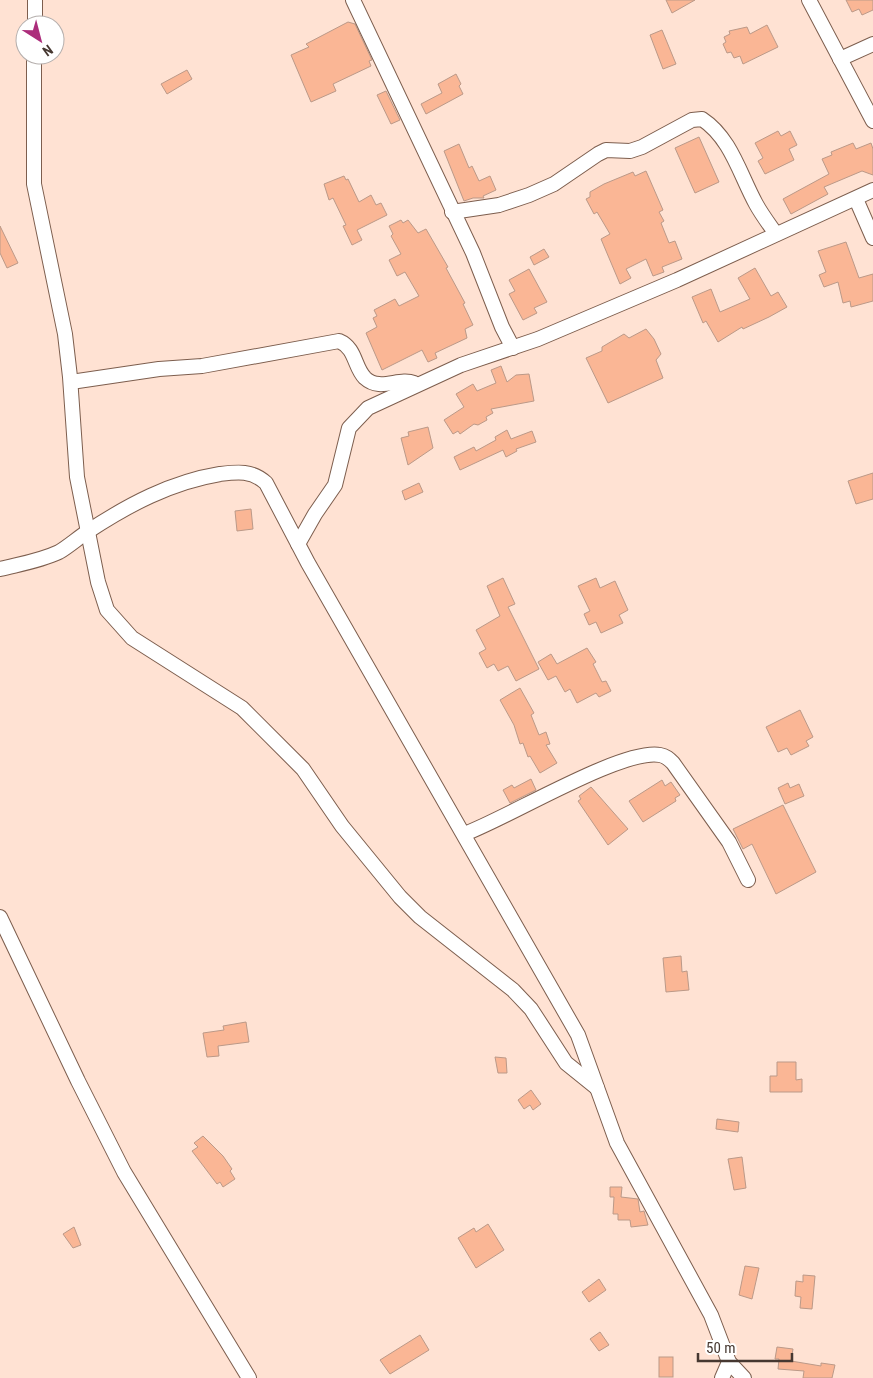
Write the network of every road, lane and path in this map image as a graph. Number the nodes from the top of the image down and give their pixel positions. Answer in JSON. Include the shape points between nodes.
{"nodes":[{"id":1,"x":35,"y":0,"type":"edge"},
{"id":2,"x":353,"y":0,"type":"edge"},
{"id":3,"x":808,"y":0,"type":"edge"},
{"id":4,"x":35,"y":15,"type":"edge"},
{"id":5,"x":873,"y":44,"type":"edge"},
{"id":6,"x":840,"y":60,"type":"junction"},
{"id":7,"x":34,"y":65,"type":"edge"},
{"id":8,"x":873,"y":121,"type":"edge"},
{"id":9,"x":873,"y":190,"type":"edge"},
{"id":10,"x":856,"y":199,"type":"junction"},
{"id":11,"x":452,"y":212,"type":"junction"},
{"id":12,"x":776,"y":234,"type":"junction"},
{"id":13,"x":873,"y":238,"type":"edge"},
{"id":14,"x":513,"y":348,"type":"junction"},
{"id":15,"x":71,"y":382,"type":"junction"},
{"id":16,"x":417,"y":385,"type":"junction"},
{"id":17,"x":88,"y":532,"type":"junction"},
{"id":18,"x":298,"y":544,"type":"junction"},
{"id":19,"x":0,"y":569,"type":"edge"},
{"id":20,"x":464,"y":834,"type":"junction"},
{"id":21,"x":748,"y":880,"type":"dead end"},
{"id":22,"x":0,"y":917,"type":"edge"},
{"id":23,"x":597,"y":1088,"type":"junction"},
{"id":24,"x":729,"y":1362,"type":"junction"},
{"id":25,"x":245,"y":1376,"type":"edge"},
{"id":26,"x":722,"y":1378,"type":"edge"},
{"id":27,"x":744,"y":1378,"type":"edge"}],
"edges":[{"from":1,"to":4,"type":"street"},
{"from":2,"to":11,"type":"street"},
{"from":3,"to":6,"type":"street"},
{"from":5,"to":6,"type":"street"},
{"from":6,"to":8,"type":"street"},
{"from":7,"to":15,"type":"street","via":[[34,184],[57,288]]},
{"from":9,"to":10,"type":"street"},
{"from":10,"to":12,"type":"street"},
{"from":10,"to":13,"type":"street"},
{"from":11,"to":12,"type":"street","via":[[529,195],[554,184],[606,150],[630,151],[692,120],[702,119],[715,128]]},
{"from":11,"to":14,"type":"street"},
{"from":12,"to":14,"type":"street"},
{"from":14,"to":16,"type":"street","via":[[461,365]]},
{"from":15,"to":16,"type":"street","via":[[202,366],[339,341],[349,348],[368,380],[384,385],[406,381]]},
{"from":15,"to":17,"type":"street","via":[[76,477]]},
{"from":16,"to":18,"type":"street","via":[[382,400],[354,420],[349,428],[335,485]]},
{"from":17,"to":18,"type":"street","via":[[163,489],[195,478],[245,472],[256,474],[266,483]]},
{"from":17,"to":19,"type":"street","via":[[58,552],[33,562]]},
{"from":17,"to":23,"type":"street","via":[[107,610],[132,638],[242,708],[303,769],[342,826],[400,897],[420,917],[513,990],[532,1009],[566,1063]]},
{"from":18,"to":20,"type":"street"},
{"from":20,"to":21,"type":"street","via":[[557,789],[639,757],[659,754],[673,763],[719,827]]},
{"from":20,"to":23,"type":"street","via":[[578,1035]]},
{"from":22,"to":25,"type":"street","via":[[124,1172]]},
{"from":23,"to":24,"type":"street","via":[[617,1143],[711,1315]]},
{"from":24,"to":26,"type":"street"},
{"from":24,"to":27,"type":"street"}]}
